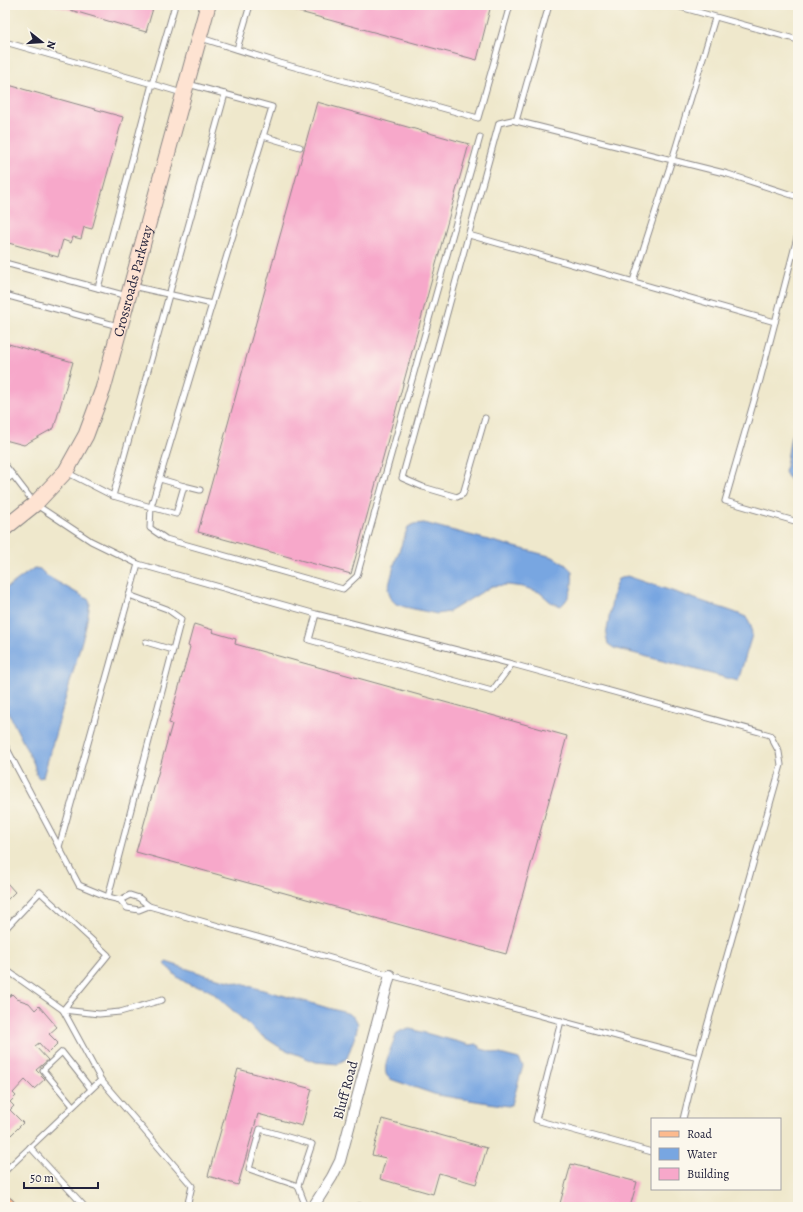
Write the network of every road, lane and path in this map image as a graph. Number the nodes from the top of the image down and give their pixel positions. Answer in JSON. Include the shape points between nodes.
{"nodes":[{"id":1,"x":175,"y":5,"type":"edge"},
{"id":2,"x":208,"y":5,"type":"edge"},
{"id":3,"x":250,"y":5,"type":"edge"},
{"id":4,"x":510,"y":5,"type":"edge"},
{"id":5,"x":549,"y":5,"type":"edge"},
{"id":6,"x":673,"y":5,"type":"edge"},
{"id":7,"x":715,"y":18,"type":"junction"},
{"id":8,"x":199,"y":38,"type":"junction"},
{"id":9,"x":798,"y":40,"type":"edge"},
{"id":10,"x":5,"y":42,"type":"edge"},
{"id":11,"x":237,"y":49,"type":"junction"},
{"id":12,"x":152,"y":84,"type":"junction"},
{"id":13,"x":185,"y":89,"type":"junction"},
{"id":14,"x":225,"y":94,"type":"junction"},
{"id":15,"x":516,"y":121,"type":"junction"},
{"id":16,"x":263,"y":136,"type":"junction"},
{"id":17,"x":480,"y":138,"type":"dead end"},
{"id":18,"x":300,"y":147,"type":"dead end"},
{"id":19,"x":672,"y":160,"type":"junction"},
{"id":20,"x":798,"y":197,"type":"edge"},
{"id":21,"x":798,"y":234,"type":"edge"},
{"id":22,"x":468,"y":235,"type":"junction"},
{"id":23,"x":5,"y":263,"type":"edge"},
{"id":24,"x":633,"y":281,"type":"junction"},
{"id":25,"x":98,"y":288,"type":"junction"},
{"id":26,"x":130,"y":291,"type":"junction"},
{"id":27,"x":5,"y":295,"type":"edge"},
{"id":28,"x":169,"y":295,"type":"junction"},
{"id":29,"x":212,"y":304,"type":"junction"},
{"id":30,"x":775,"y":322,"type":"junction"},
{"id":31,"x":120,"y":327,"type":"junction"},
{"id":32,"x":485,"y":418,"type":"dead end"},
{"id":33,"x":5,"y":465,"type":"edge"},
{"id":34,"x":66,"y":471,"type":"junction"},
{"id":35,"x":13,"y":475,"type":"junction"},
{"id":36,"x":160,"y":479,"type":"junction"},
{"id":37,"x":5,"y":481,"type":"edge"},
{"id":38,"x":184,"y":486,"type":"junction"},
{"id":39,"x":200,"y":490,"type":"dead end"},
{"id":40,"x":113,"y":496,"type":"junction"},
{"id":41,"x":35,"y":504,"type":"junction"},
{"id":42,"x":151,"y":507,"type":"junction"},
{"id":43,"x":798,"y":522,"type":"edge"},
{"id":44,"x":5,"y":528,"type":"edge"},
{"id":45,"x":138,"y":564,"type":"junction"},
{"id":46,"x":129,"y":595,"type":"junction"},
{"id":47,"x":316,"y":614,"type":"junction"},
{"id":48,"x":146,"y":642,"type":"dead end"},
{"id":49,"x":173,"y":650,"type":"junction"},
{"id":50,"x":512,"y":664,"type":"junction"},
{"id":51,"x":5,"y":745,"type":"edge"},
{"id":52,"x":59,"y":848,"type":"junction"},
{"id":53,"x":108,"y":897,"type":"junction"},
{"id":54,"x":120,"y":900,"type":"junction"},
{"id":55,"x":149,"y":906,"type":"junction"},
{"id":56,"x":5,"y":929,"type":"edge"},
{"id":57,"x":5,"y":968,"type":"edge"},
{"id":58,"x":390,"y":975,"type":"junction"},
{"id":59,"x":162,"y":1000,"type":"dead end"},
{"id":60,"x":63,"y":1010,"type":"junction"},
{"id":61,"x":561,"y":1021,"type":"junction"},
{"id":62,"x":698,"y":1058,"type":"junction"},
{"id":63,"x":101,"y":1080,"type":"junction"},
{"id":64,"x":91,"y":1089,"type":"junction"},
{"id":65,"x":73,"y":1106,"type":"junction"},
{"id":66,"x":683,"y":1118,"type":"edge"},
{"id":67,"x":30,"y":1147,"type":"junction"},
{"id":68,"x":651,"y":1152,"type":"edge"},
{"id":69,"x":5,"y":1171,"type":"edge"},
{"id":70,"x":298,"y":1186,"type":"junction"},
{"id":71,"x":85,"y":1207,"type":"edge"},
{"id":72,"x":187,"y":1207,"type":"edge"},
{"id":73,"x":306,"y":1207,"type":"edge"},
{"id":74,"x":313,"y":1207,"type":"edge"}],
"edges":[{"from":1,"to":12,"type":"lane"},
{"from":2,"to":8,"type":"street","name":"Crossroads Parkway"},
{"from":3,"to":11,"type":"lane"},
{"from":4,"to":11,"type":"lane","via":[[478,118]]},
{"from":5,"to":15,"type":"lane"},
{"from":6,"to":7,"type":"lane"},
{"from":7,"to":9,"type":"lane"},
{"from":7,"to":19,"type":"lane"},
{"from":8,"to":11,"type":"lane"},
{"from":8,"to":13,"type":"street","name":"Crossroads Parkway"},
{"from":10,"to":12,"type":"lane"},
{"from":12,"to":13,"type":"lane"},
{"from":12,"to":25,"type":"lane"},
{"from":13,"to":14,"type":"lane"},
{"from":13,"to":26,"type":"street","name":"Crossroads Parkway"},
{"from":14,"to":16,"type":"lane","via":[[272,107]]},
{"from":14,"to":28,"type":"lane"},
{"from":15,"to":19,"type":"lane"},
{"from":15,"to":22,"type":"lane","via":[[499,123]]},
{"from":16,"to":18,"type":"lane"},
{"from":16,"to":29,"type":"lane"},
{"from":17,"to":42,"type":"lane","via":[[357,576],[343,589],[166,539],[150,528]]},
{"from":19,"to":20,"type":"lane","via":[[728,174]]},
{"from":19,"to":24,"type":"lane"},
{"from":21,"to":30,"type":"lane"},
{"from":22,"to":24,"type":"lane"},
{"from":22,"to":32,"type":"lane","via":[[402,478],[423,488],[457,497],[463,494]]},
{"from":23,"to":25,"type":"lane"},
{"from":24,"to":30,"type":"lane"},
{"from":25,"to":26,"type":"lane"},
{"from":26,"to":28,"type":"lane"},
{"from":26,"to":31,"type":"street","name":"Crossroads Parkway"},
{"from":27,"to":31,"type":"lane"},
{"from":28,"to":29,"type":"lane"},
{"from":28,"to":40,"type":"lane"},
{"from":29,"to":36,"type":"lane"},
{"from":30,"to":43,"type":"lane","via":[[725,501]]},
{"from":31,"to":34,"type":"street","name":"Crossroads Parkway","via":[[103,389],[86,435]]},
{"from":33,"to":35,"type":"lane"},
{"from":34,"to":40,"type":"lane"},
{"from":34,"to":41,"type":"street","name":"Crossroads Parkway"},
{"from":35,"to":37,"type":"lane"},
{"from":35,"to":41,"type":"lane"},
{"from":36,"to":38,"type":"lane"},
{"from":36,"to":42,"type":"lane"},
{"from":38,"to":39,"type":"lane"},
{"from":38,"to":42,"type":"lane","via":[[176,514]]},
{"from":40,"to":42,"type":"lane"},
{"from":41,"to":44,"type":"street","name":"Crossroads Parkway"},
{"from":41,"to":45,"type":"lane","via":[[91,541]]},
{"from":45,"to":46,"type":"lane"},
{"from":45,"to":47,"type":"lane"},
{"from":46,"to":49,"type":"lane","via":[[167,609],[181,619]]},
{"from":46,"to":52,"type":"lane"},
{"from":47,"to":50,"type":"lane"},
{"from":47,"to":50,"type":"lane","via":[[309,640],[492,690]]},
{"from":48,"to":49,"type":"lane"},
{"from":49,"to":53,"type":"lane"},
{"from":50,"to":62,"type":"lane","via":[[770,736],[779,752],[781,765]]},
{"from":51,"to":52,"type":"lane"},
{"from":52,"to":53,"type":"lane","via":[[79,885]]},
{"from":53,"to":54,"type":"lane"},
{"from":54,"to":55,"type":"lane","via":[[130,896],[139,898]]},
{"from":54,"to":55,"type":"lane","via":[[127,908],[139,910]]},
{"from":55,"to":58,"type":"lane"},
{"from":56,"to":60,"type":"lane","via":[[40,892],[108,955]]},
{"from":57,"to":60,"type":"lane"},
{"from":58,"to":61,"type":"lane"},
{"from":58,"to":74,"type":"street","name":"Bluff Road","via":[[340,1161],[329,1184]]},
{"from":59,"to":60,"type":"lane","via":[[120,1012],[99,1014]]},
{"from":60,"to":63,"type":"lane"},
{"from":61,"to":62,"type":"lane"},
{"from":61,"to":68,"type":"lane","via":[[536,1120]]},
{"from":62,"to":66,"type":"lane"},
{"from":63,"to":64,"type":"lane"},
{"from":63,"to":72,"type":"lane","via":[[192,1186]]},
{"from":64,"to":65,"type":"lane"},
{"from":64,"to":65,"type":"lane","via":[[62,1052],[43,1070]]},
{"from":65,"to":67,"type":"lane"},
{"from":67,"to":69,"type":"lane"},
{"from":67,"to":71,"type":"lane"},
{"from":70,"to":70,"type":"lane","via":[[312,1144],[260,1129],[249,1170]]},
{"from":70,"to":73,"type":"lane"}]}
